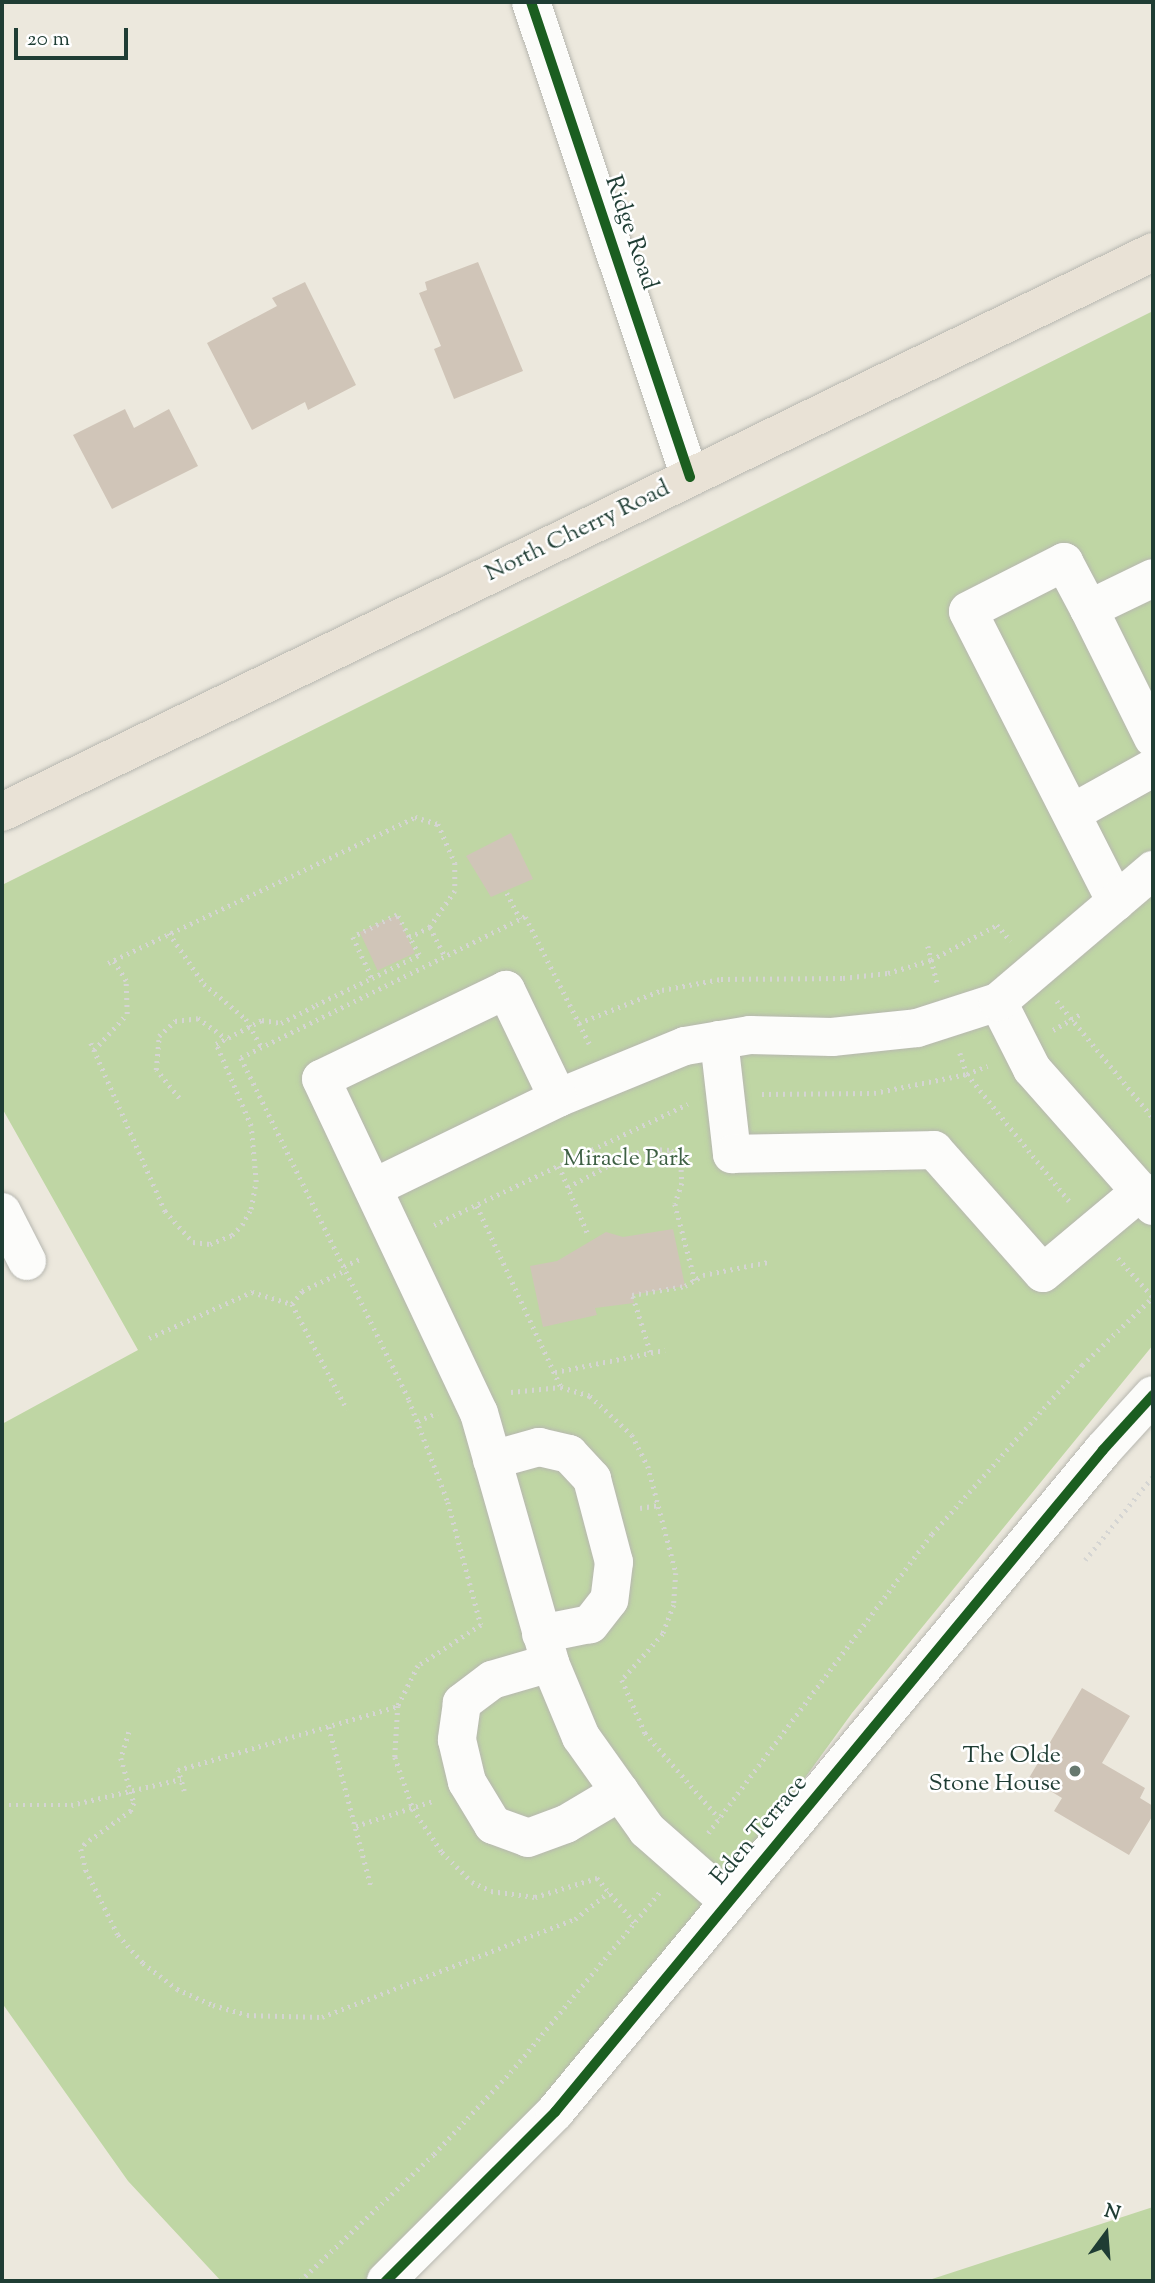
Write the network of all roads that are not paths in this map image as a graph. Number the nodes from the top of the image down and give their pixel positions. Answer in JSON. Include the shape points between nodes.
{"nodes":[{"id":1,"x":530,"y":2,"type":"edge"},
{"id":2,"x":1153,"y":252,"type":"edge"},
{"id":3,"x":690,"y":477,"type":"junction"},
{"id":4,"x":1153,"y":578,"type":"edge"},
{"id":5,"x":1089,"y":609,"type":"junction"},
{"id":6,"x":1153,"y":738,"type":"edge"},
{"id":7,"x":1153,"y":768,"type":"edge"},
{"id":8,"x":2,"y":812,"type":"edge"},
{"id":9,"x":1072,"y":813,"type":"junction"},
{"id":10,"x":1153,"y":870,"type":"edge"},
{"id":11,"x":1116,"y":902,"type":"junction"},
{"id":12,"x":998,"y":1002,"type":"junction"},
{"id":13,"x":719,"y":1040,"type":"junction"},
{"id":14,"x":558,"y":1098,"type":"junction"},
{"id":15,"x":373,"y":1188,"type":"junction"},
{"id":16,"x":1147,"y":1198,"type":"edge"},
{"id":17,"x":2,"y":1212,"type":"edge"},
{"id":18,"x":27,"y":1261,"type":"dead end"},
{"id":19,"x":1153,"y":1395,"type":"edge"},
{"id":20,"x":492,"y":1460,"type":"junction"},
{"id":21,"x":545,"y":1649,"type":"junction"},
{"id":22,"x":620,"y":1792,"type":"junction"},
{"id":23,"x":729,"y":1902,"type":"junction"},
{"id":24,"x":386,"y":2281,"type":"edge"}],
"edges":[{"from":1,"to":3,"type":"street","name":"Ridge Road"},
{"from":2,"to":3,"type":"main road","name":"North Cherry Road"},
{"from":3,"to":8,"type":"main road","name":"North Cherry Road"},
{"from":4,"to":5,"type":"street"},
{"from":5,"to":6,"type":"street"},
{"from":5,"to":9,"type":"street","via":[[1064,562],[968,611]]},
{"from":7,"to":9,"type":"street"},
{"from":9,"to":11,"type":"street"},
{"from":10,"to":11,"type":"street"},
{"from":11,"to":12,"type":"street"},
{"from":12,"to":13,"type":"street","via":[[916,1028],[832,1037],[750,1035]]},
{"from":12,"to":16,"type":"street","via":[[1032,1069]]},
{"from":13,"to":14,"type":"street","via":[[637,1062]]},
{"from":13,"to":16,"type":"street","via":[[732,1154],[934,1150],[1043,1273]]},
{"from":14,"to":15,"type":"street"},
{"from":14,"to":15,"type":"street","via":[[506,990],[333,1073],[321,1079]]},
{"from":15,"to":20,"type":"street","via":[[479,1413]]},
{"from":17,"to":18,"type":"street"},
{"from":19,"to":23,"type":"street","name":"Eden Terrace"},
{"from":20,"to":21,"type":"street"},
{"from":20,"to":21,"type":"street","via":[[539,1447],[569,1454],[592,1479],[614,1562],[610,1600],[590,1624]]},
{"from":21,"to":22,"type":"street","via":[[581,1737]]},
{"from":21,"to":22,"type":"street","via":[[462,1703],[457,1740],[467,1782],[493,1825],[528,1838],[566,1824]]},
{"from":22,"to":23,"type":"street","via":[[647,1830]]},
{"from":23,"to":24,"type":"street","name":"Eden Terrace","via":[[555,2112]]}]}
